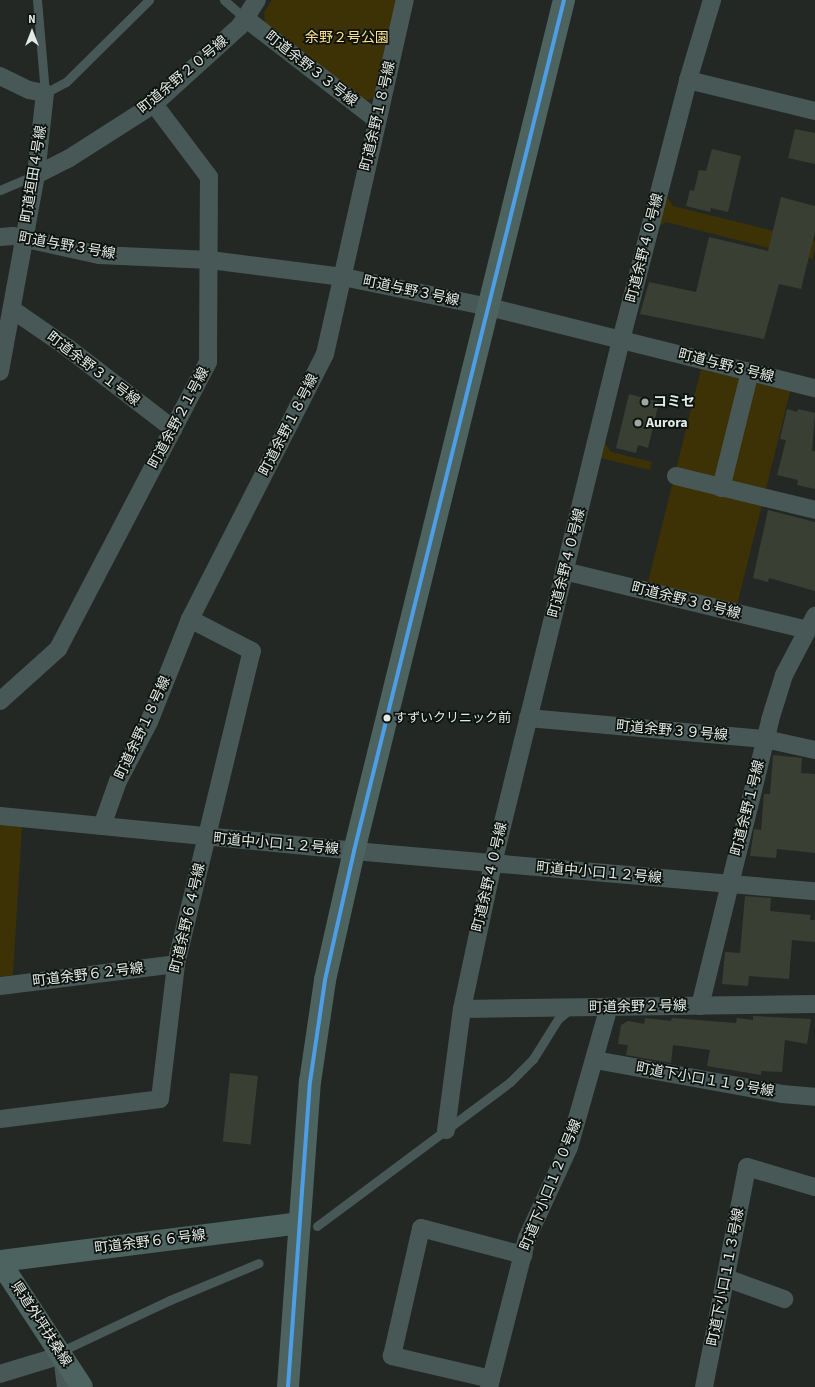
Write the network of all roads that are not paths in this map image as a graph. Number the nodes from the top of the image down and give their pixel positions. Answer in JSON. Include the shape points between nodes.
{"nodes":[{"id":1,"x":37,"y":0,"type":"edge"},
{"id":2,"x":149,"y":0,"type":"edge"},
{"id":3,"x":224,"y":0,"type":"edge"},
{"id":4,"x":257,"y":0,"type":"edge"},
{"id":5,"x":405,"y":0,"type":"edge"},
{"id":6,"x":564,"y":0,"type":"edge"},
{"id":7,"x":712,"y":0,"type":"edge"},
{"id":8,"x":245,"y":18,"type":"junction"},
{"id":9,"x":0,"y":76,"type":"edge"},
{"id":10,"x":688,"y":80,"type":"junction"},
{"id":11,"x":45,"y":93,"type":"junction"},
{"id":12,"x":154,"y":104,"type":"junction"},
{"id":13,"x":815,"y":111,"type":"edge"},
{"id":14,"x":377,"y":120,"type":"junction"},
{"id":15,"x":36,"y":175,"type":"junction"},
{"id":16,"x":0,"y":190,"type":"edge"},
{"id":17,"x":0,"y":237,"type":"edge"},
{"id":18,"x":24,"y":239,"type":"junction"},
{"id":19,"x":210,"y":260,"type":"junction"},
{"id":20,"x":343,"y":277,"type":"junction"},
{"id":21,"x":489,"y":307,"type":"junction"},
{"id":22,"x":12,"y":310,"type":"junction"},
{"id":23,"x":621,"y":340,"type":"junction"},
{"id":24,"x":0,"y":372,"type":"edge"},
{"id":25,"x":750,"y":372,"type":"junction"},
{"id":26,"x":815,"y":388,"type":"edge"},
{"id":27,"x":173,"y":429,"type":"junction"},
{"id":28,"x":676,"y":476,"type":"dead end"},
{"id":29,"x":722,"y":488,"type":"junction"},
{"id":30,"x":815,"y":510,"type":"edge"},
{"id":31,"x":564,"y":571,"type":"junction"},
{"id":32,"x":190,"y":619,"type":"junction"},
{"id":33,"x":811,"y":623,"type":"edge"},
{"id":34,"x":0,"y":701,"type":"edge"},
{"id":35,"x":528,"y":718,"type":"junction"},
{"id":36,"x":765,"y":739,"type":"junction"},
{"id":37,"x":815,"y":750,"type":"edge"},
{"id":38,"x":0,"y":816,"type":"edge"},
{"id":39,"x":102,"y":826,"type":"junction"},
{"id":40,"x":206,"y":837,"type":"junction"},
{"id":41,"x":354,"y":851,"type":"junction"},
{"id":42,"x":493,"y":863,"type":"junction"},
{"id":43,"x":729,"y":884,"type":"junction"},
{"id":44,"x":815,"y":891,"type":"edge"},
{"id":45,"x":176,"y":964,"type":"junction"},
{"id":46,"x":0,"y":986,"type":"edge"},
{"id":47,"x":815,"y":1004,"type":"edge"},
{"id":48,"x":700,"y":1006,"type":"junction"},
{"id":49,"x":609,"y":1007,"type":"junction"},
{"id":50,"x":572,"y":1008,"type":"junction"},
{"id":51,"x":462,"y":1010,"type":"junction"},
{"id":52,"x":595,"y":1060,"type":"junction"},
{"id":53,"x":815,"y":1096,"type":"edge"},
{"id":54,"x":0,"y":1119,"type":"edge"},
{"id":55,"x":446,"y":1130,"type":"junction"},
{"id":56,"x":815,"y":1187,"type":"edge"},
{"id":57,"x":308,"y":1225,"type":"junction"},
{"id":58,"x":523,"y":1255,"type":"junction"},
{"id":59,"x":0,"y":1261,"type":"edge"},
{"id":60,"x":259,"y":1263,"type":"dead end"},
{"id":61,"x":726,"y":1278,"type":"junction"},
{"id":62,"x":784,"y":1299,"type":"dead end"},
{"id":63,"x":62,"y":1355,"type":"junction"},
{"id":64,"x":0,"y":1374,"type":"edge"},
{"id":65,"x":490,"y":1383,"type":"edge"},
{"id":66,"x":66,"y":1387,"type":"edge"},
{"id":67,"x":82,"y":1387,"type":"edge"},
{"id":68,"x":288,"y":1387,"type":"edge"},
{"id":69,"x":704,"y":1387,"type":"edge"}],
"edges":[{"from":1,"to":11,"type":"lane"},
{"from":2,"to":11,"type":"lane","via":[[66,82]]},
{"from":3,"to":8,"type":"lane"},
{"from":4,"to":8,"type":"street","name":"町道余野２０号線"},
{"from":5,"to":14,"type":"street","name":"町道余野１８号線"},
{"from":6,"to":21,"type":"street"},
{"from":7,"to":10,"type":"street","name":"町道余野４０号線"},
{"from":8,"to":12,"type":"street","name":"町道余野２０号線","via":[[240,26]]},
{"from":8,"to":14,"type":"street","name":"町道余野３３号線"},
{"from":9,"to":11,"type":"street","via":[[29,90]]},
{"from":10,"to":13,"type":"street"},
{"from":10,"to":23,"type":"street","name":"町道余野４０号線"},
{"from":11,"to":15,"type":"street","name":"町道垣田４号線"},
{"from":12,"to":15,"type":"street","name":"町道余野２０号線","via":[[68,159]]},
{"from":12,"to":19,"type":"street","name":"町道余野２１号線","via":[[209,177]]},
{"from":14,"to":20,"type":"street","name":"町道余野１８号線"},
{"from":15,"to":16,"type":"lane"},
{"from":15,"to":18,"type":"street","name":"町道垣田４号線"},
{"from":17,"to":18,"type":"street","name":"町道与野３号線"},
{"from":18,"to":19,"type":"street","name":"町道与野３号線","via":[[99,255]]},
{"from":18,"to":22,"type":"street","name":"町道垣田４号線"},
{"from":19,"to":20,"type":"street","name":"町道与野３号線"},
{"from":19,"to":27,"type":"street","name":"町道余野２１号線","via":[[208,362]]},
{"from":20,"to":21,"type":"street","name":"町道与野３号線"},
{"from":20,"to":32,"type":"street","name":"町道余野１８号線","via":[[325,354]]},
{"from":21,"to":23,"type":"street","name":"町道与野３号線"},
{"from":21,"to":41,"type":"street"},
{"from":22,"to":24,"type":"street","name":"町道垣田４号線"},
{"from":22,"to":27,"type":"street","name":"町道余野３１号線","via":[[68,348]]},
{"from":23,"to":25,"type":"street","name":"町道与野３号線"},
{"from":23,"to":31,"type":"street","name":"町道余野４０号線"},
{"from":25,"to":26,"type":"street","name":"町道与野３号線"},
{"from":25,"to":29,"type":"street"},
{"from":27,"to":34,"type":"street","name":"町道余野２１号線","via":[[58,650]]},
{"from":28,"to":29,"type":"street"},
{"from":29,"to":30,"type":"street"},
{"from":31,"to":33,"type":"street","name":"町道余野３８号線"},
{"from":31,"to":35,"type":"street","name":"町道余野４０号線"},
{"from":32,"to":39,"type":"street","name":"町道余野１８号線","via":[[149,722],[118,781]]},
{"from":32,"to":40,"type":"street","name":"町道余野６４号線","via":[[252,651]]},
{"from":33,"to":36,"type":"street","name":"町道余野１号線","via":[[784,675]]},
{"from":35,"to":36,"type":"street","name":"町道余野３９号線"},
{"from":35,"to":42,"type":"street","name":"町道余野４０号線"},
{"from":36,"to":37,"type":"street","name":"町道余野３９号線"},
{"from":36,"to":43,"type":"street","name":"町道余野１号線"},
{"from":38,"to":39,"type":"street","name":"町道中小口１２号線"},
{"from":39,"to":40,"type":"street","name":"町道中小口１２号線"},
{"from":40,"to":41,"type":"street","name":"町道中小口１２号線"},
{"from":40,"to":45,"type":"street","name":"町道余野６４号線"},
{"from":41,"to":42,"type":"street","name":"町道中小口１２号線"},
{"from":41,"to":57,"type":"street","via":[[325,980],[310,1082]]},
{"from":42,"to":43,"type":"street","name":"町道中小口１２号線"},
{"from":42,"to":51,"type":"street","name":"町道余野４０号線"},
{"from":43,"to":44,"type":"street","name":"町道中小口１２号線"},
{"from":43,"to":48,"type":"street","name":"町道余野１号線"},
{"from":45,"to":46,"type":"street","name":"町道余野６２号線"},
{"from":45,"to":54,"type":"street","name":"町道余野６４号線","via":[[160,1099]]},
{"from":47,"to":48,"type":"street","name":"町道余野２号線"},
{"from":48,"to":49,"type":"street","name":"町道余野２号線"},
{"from":49,"to":50,"type":"street","name":"町道余野２号線"},
{"from":49,"to":52,"type":"street","name":"町道下小口１２０号線"},
{"from":50,"to":51,"type":"street","name":"町道余野２号線"},
{"from":50,"to":55,"type":"lane","via":[[558,1019],[522,1071]]},
{"from":51,"to":55,"type":"street","name":"町道余野４０号線"},
{"from":52,"to":53,"type":"street","name":"町道下小口１１９号線","via":[[782,1094]]},
{"from":52,"to":58,"type":"street","name":"町道下小口１２０号線","via":[[569,1147],[527,1238]]},
{"from":55,"to":57,"type":"lane"},
{"from":56,"to":61,"type":"street","name":"町道下小口１１３号線","via":[[747,1167]]},
{"from":57,"to":59,"type":"street","name":"町道余野６６号線"},
{"from":57,"to":68,"type":"street"},
{"from":58,"to":65,"type":"street","name":"町道下小口１２０号線"},
{"from":58,"to":65,"type":"street","via":[[421,1228],[392,1356]]},
{"from":59,"to":63,"type":"street","name":"県道外坪扶桑線"},
{"from":60,"to":63,"type":"lane","via":[[170,1300],[68,1348]]},
{"from":61,"to":62,"type":"street"},
{"from":61,"to":69,"type":"street","name":"町道下小口１１３号線"},
{"from":63,"to":64,"type":"street"},
{"from":63,"to":66,"type":"street"},
{"from":63,"to":67,"type":"street","name":"県道外坪扶桑線"}]}
